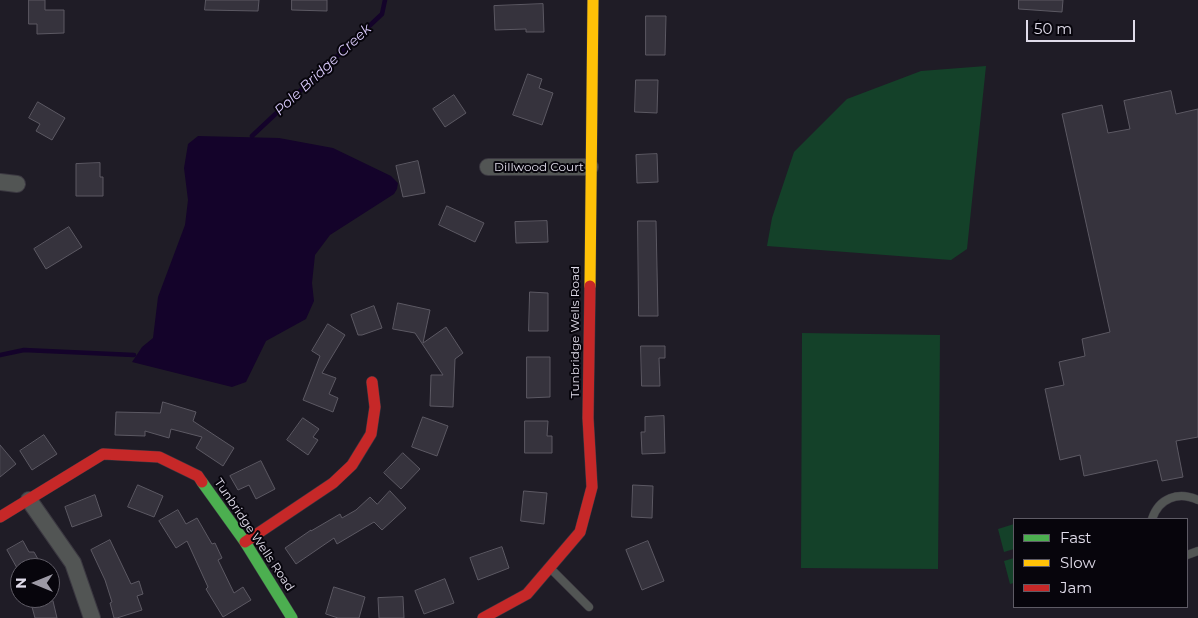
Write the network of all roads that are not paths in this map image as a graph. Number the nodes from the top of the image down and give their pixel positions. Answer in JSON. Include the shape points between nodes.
{"nodes":[{"id":1,"x":592,"y":0,"type":"edge"},
{"id":2,"x":488,"y":167,"type":"dead end"},
{"id":3,"x":590,"y":167,"type":"junction"},
{"id":4,"x":0,"y":182,"type":"edge"},
{"id":5,"x":17,"y":184,"type":"dead end"},
{"id":6,"x":372,"y":382,"type":"dead end"},
{"id":7,"x":30,"y":500,"type":"junction"},
{"id":8,"x":1198,"y":500,"type":"edge"},
{"id":9,"x":0,"y":517,"type":"edge"},
{"id":10,"x":1152,"y":518,"type":"edge"},
{"id":11,"x":245,"y":542,"type":"junction"},
{"id":12,"x":550,"y":567,"type":"junction"},
{"id":13,"x":590,"y":607,"type":"dead end"},
{"id":14,"x":92,"y":618,"type":"edge"},
{"id":15,"x":292,"y":618,"type":"edge"},
{"id":16,"x":483,"y":618,"type":"edge"}],
"edges":[{"from":1,"to":3,"type":"street","name":"Tunbridge Wells Road"},
{"from":2,"to":3,"type":"street","name":"Dillwood Court"},
{"from":3,"to":12,"type":"street","name":"Tunbridge Wells Road","via":[[588,418],[592,487],[580,532]]},
{"from":4,"to":5,"type":"street"},
{"from":6,"to":11,"type":"street","via":[[375,407],[371,434],[352,465],[333,483]]},
{"from":7,"to":9,"type":"street","name":"Tunbridge Wells Road"},
{"from":7,"to":11,"type":"street","name":"Tunbridge Wells Road","via":[[103,454],[159,457],[198,476]]},
{"from":7,"to":14,"type":"street","via":[[73,563]]},
{"from":8,"to":10,"type":"lane","via":[[1185,496],[1171,498],[1159,505]]},
{"from":11,"to":15,"type":"street","name":"Tunbridge Wells Road"},
{"from":12,"to":13,"type":"lane"},
{"from":12,"to":16,"type":"street","name":"Tunbridge Wells Road","via":[[527,594]]}]}
